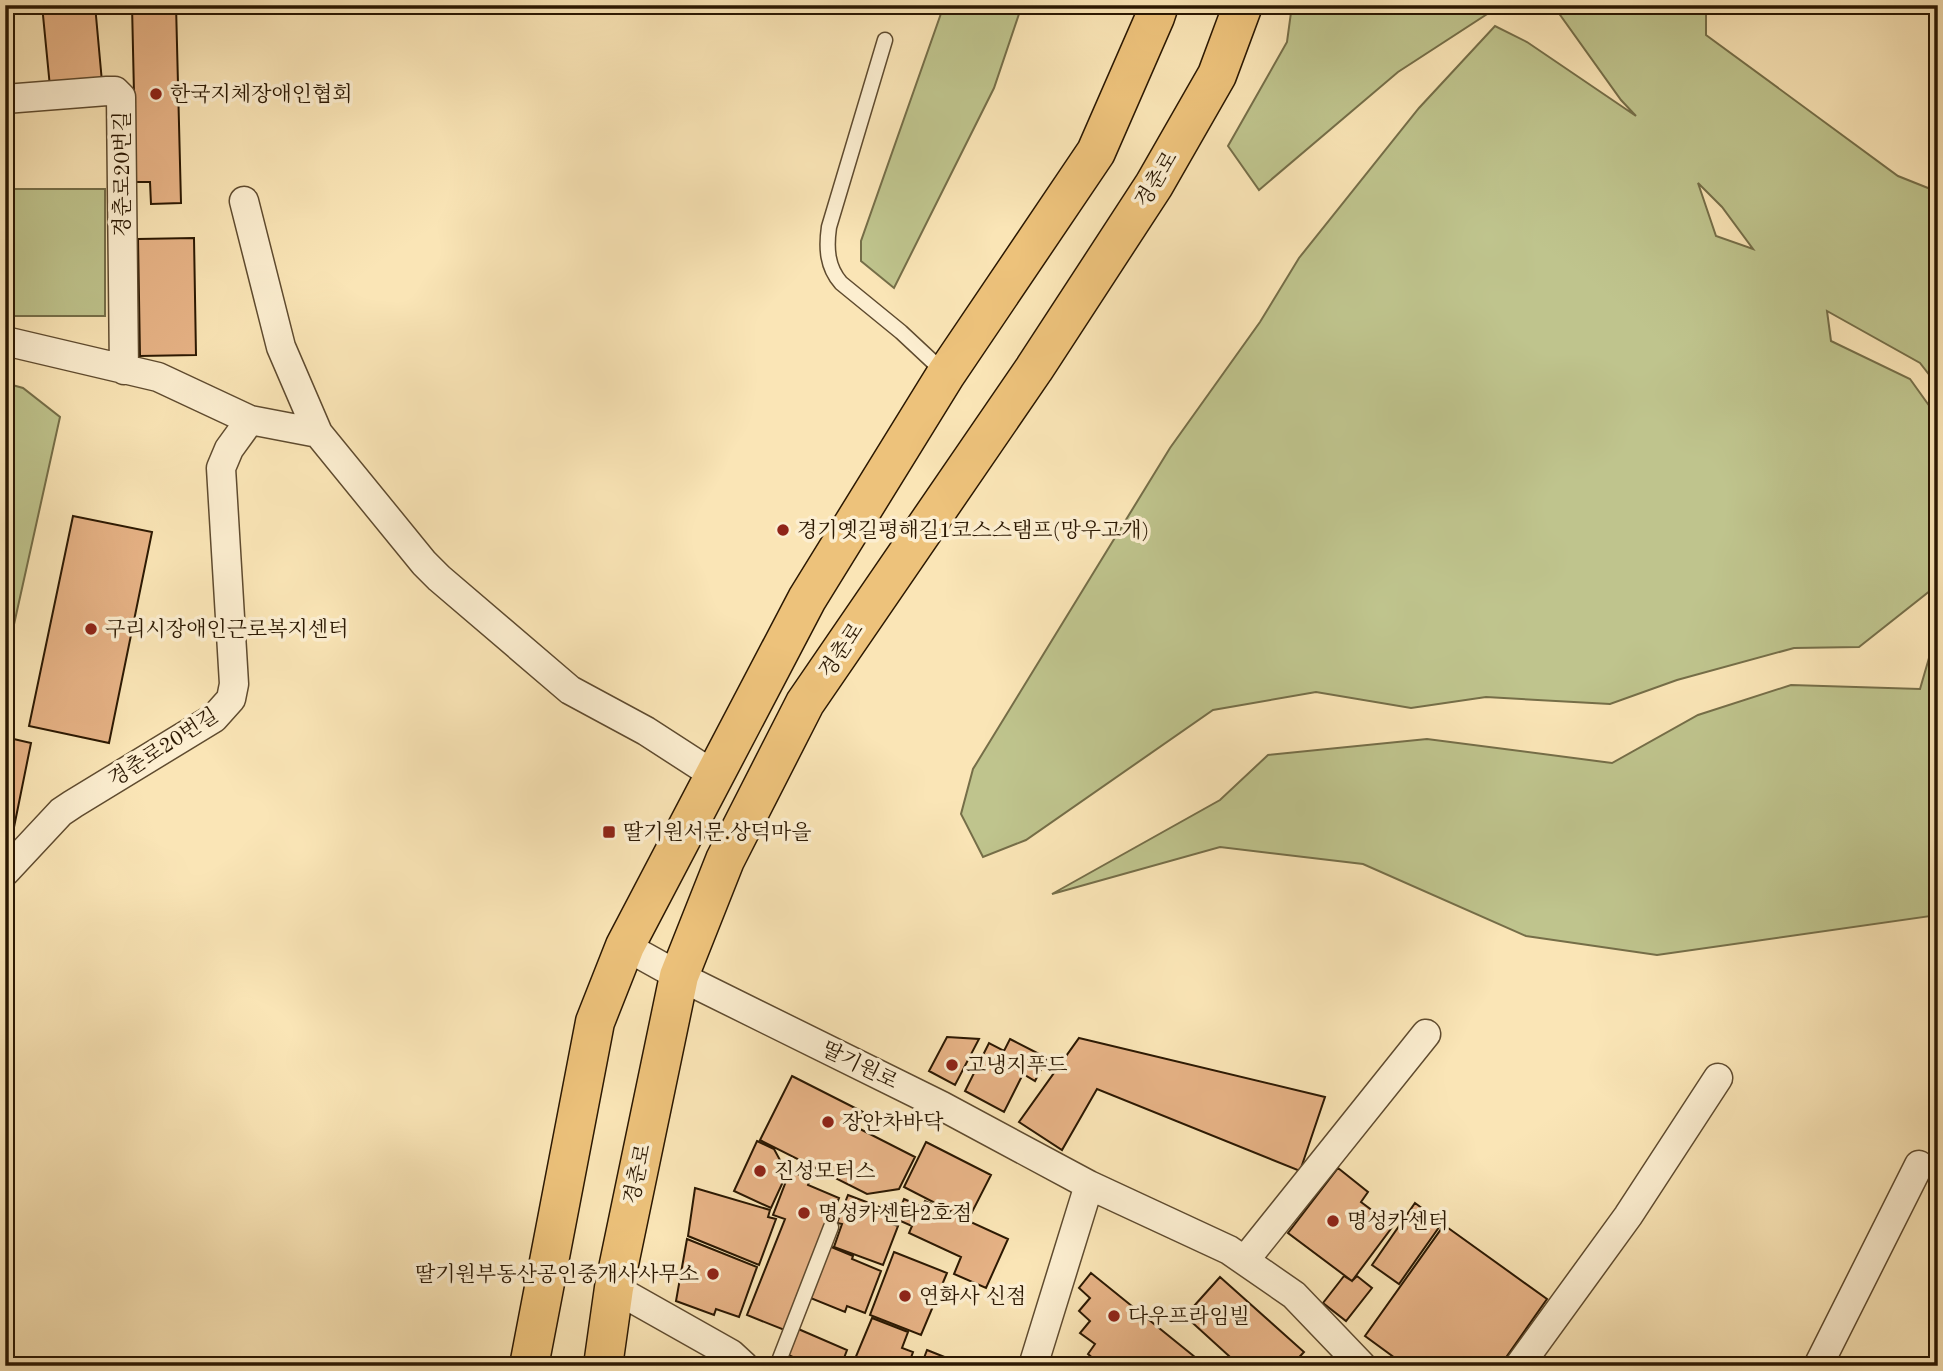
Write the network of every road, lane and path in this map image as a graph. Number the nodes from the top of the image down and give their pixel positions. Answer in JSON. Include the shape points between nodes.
{"nodes":[{"id":1,"x":1158,"y":5,"type":"edge"},
{"id":2,"x":1243,"y":5,"type":"edge"},
{"id":3,"x":885,"y":40,"type":"dead end"},
{"id":4,"x":5,"y":99,"type":"edge"},
{"id":5,"x":244,"y":201,"type":"dead end"},
{"id":6,"x":5,"y":341,"type":"edge"},
{"id":7,"x":124,"y":370,"type":"junction"},
{"id":8,"x":946,"y":374,"type":"junction"},
{"id":9,"x":250,"y":420,"type":"junction"},
{"id":10,"x":318,"y":433,"type":"junction"},
{"id":11,"x":714,"y":775,"type":"junction"},
{"id":12,"x":5,"y":872,"type":"edge"},
{"id":13,"x":625,"y":946,"type":"junction"},
{"id":14,"x":680,"y":976,"type":"junction"},
{"id":15,"x":1426,"y":1034,"type":"dead end"},
{"id":16,"x":1718,"y":1078,"type":"dead end"},
{"id":17,"x":1919,"y":1165,"type":"dead end"},
{"id":18,"x":1089,"y":1185,"type":"junction"},
{"id":19,"x":831,"y":1227,"type":"dead end"},
{"id":20,"x":1245,"y":1260,"type":"junction"},
{"id":21,"x":614,"y":1288,"type":"junction"},
{"id":22,"x":539,"y":1321,"type":"junction"},
{"id":23,"x":529,"y":1366,"type":"edge"},
{"id":24,"x":537,"y":1366,"type":"edge"},
{"id":25,"x":603,"y":1366,"type":"edge"},
{"id":26,"x":744,"y":1366,"type":"edge"},
{"id":27,"x":776,"y":1366,"type":"edge"},
{"id":28,"x":1033,"y":1366,"type":"edge"},
{"id":29,"x":1362,"y":1366,"type":"edge"},
{"id":30,"x":1519,"y":1366,"type":"edge"},
{"id":31,"x":1818,"y":1366,"type":"edge"}],
"edges":[{"from":1,"to":8,"type":"main road","via":[[1096,152]]},
{"from":2,"to":14,"type":"main road","name":"경춘로","via":[[1217,75],[1154,185],[805,703],[725,860]]},
{"from":3,"to":8,"type":"lane","via":[[830,227],[828,260],[841,283]]},
{"from":4,"to":7,"type":"street","name":"경춘로20번길","via":[[107,91],[121,97]]},
{"from":5,"to":10,"type":"street","via":[[281,347]]},
{"from":6,"to":7,"type":"street"},
{"from":7,"to":9,"type":"street","via":[[158,377]]},
{"from":8,"to":11,"type":"main road","via":[[807,599]]},
{"from":9,"to":10,"type":"street"},
{"from":9,"to":12,"type":"street","name":"경춘로20번길","via":[[221,468],[234,684],[231,699],[214,718],[61,812]]},
{"from":10,"to":11,"type":"street","via":[[439,578],[570,690]]},
{"from":11,"to":13,"type":"main road"},
{"from":13,"to":14,"type":"street","name":"딸기원로"},
{"from":13,"to":22,"type":"main road","via":[[595,1022]]},
{"from":14,"to":18,"type":"street","name":"딸기원로"},
{"from":14,"to":21,"type":"main road","name":"경춘로"},
{"from":15,"to":20,"type":"street"},
{"from":16,"to":30,"type":"street","via":[[1628,1216]]},
{"from":17,"to":31,"type":"street"},
{"from":18,"to":20,"type":"street","name":"딸기원로"},
{"from":18,"to":28,"type":"street"},
{"from":19,"to":27,"type":"lane"},
{"from":20,"to":29,"type":"street","name":"딸기원로","via":[[1294,1295]]},
{"from":21,"to":25,"type":"main road","name":"경춘로"},
{"from":21,"to":26,"type":"street"},
{"from":22,"to":23,"type":"main road"},
{"from":22,"to":24,"type":"lane"}]}
